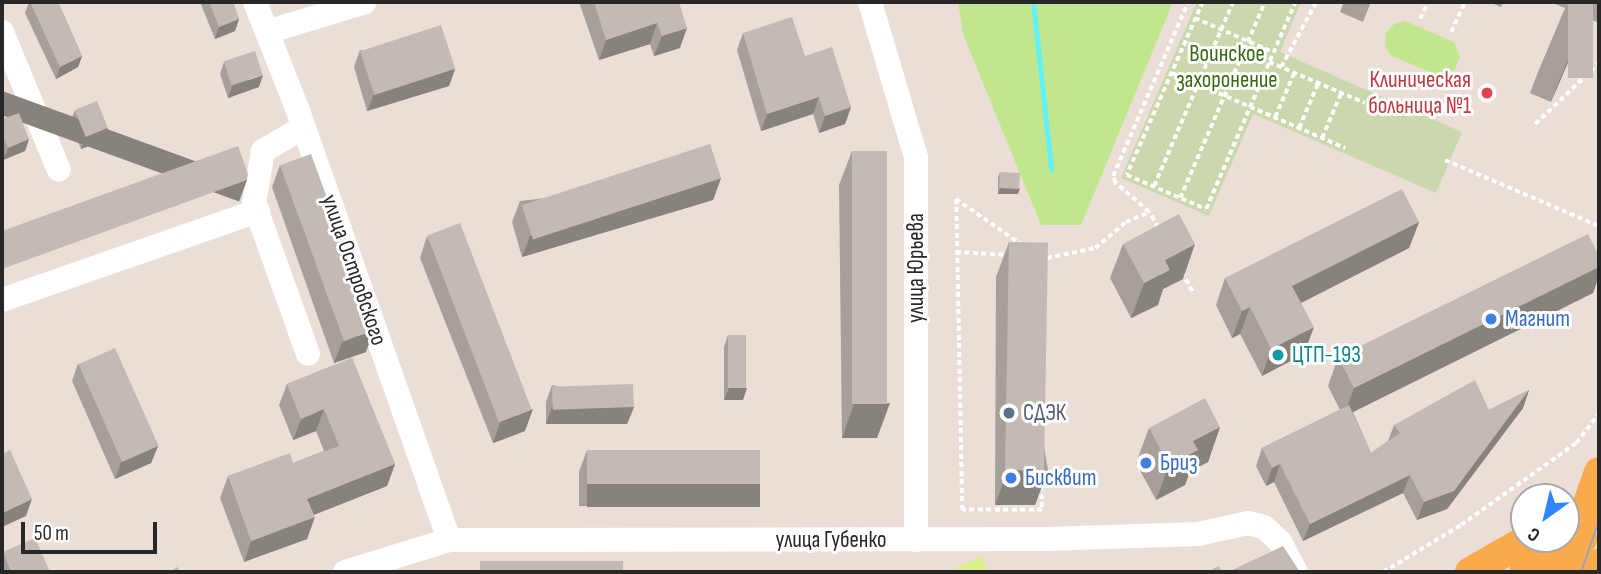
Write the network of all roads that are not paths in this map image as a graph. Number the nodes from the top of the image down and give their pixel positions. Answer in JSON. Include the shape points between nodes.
{"nodes":[{"id":1,"x":255,"y":2,"type":"edge"},
{"id":2,"x":365,"y":2,"type":"edge"},
{"id":3,"x":870,"y":2,"type":"edge"},
{"id":4,"x":2,"y":32,"type":"edge"},
{"id":5,"x":267,"y":32,"type":"junction"},
{"id":6,"x":304,"y":127,"type":"junction"},
{"id":7,"x":59,"y":170,"type":"dead end"},
{"id":8,"x":258,"y":211,"type":"junction"},
{"id":9,"x":2,"y":300,"type":"edge"},
{"id":10,"x":308,"y":354,"type":"dead end"},
{"id":11,"x":1599,"y":464,"type":"edge"},
{"id":12,"x":1599,"y":472,"type":"edge"},
{"id":13,"x":1580,"y":492,"type":"edge"},
{"id":14,"x":1599,"y":525,"type":"edge"},
{"id":15,"x":1580,"y":527,"type":"edge"},
{"id":16,"x":1580,"y":539,"type":"edge"},
{"id":17,"x":449,"y":540,"type":"junction"},
{"id":18,"x":916,"y":540,"type":"junction"},
{"id":19,"x":1571,"y":553,"type":"edge"},
{"id":20,"x":1520,"y":554,"type":"edge"},
{"id":21,"x":1599,"y":563,"type":"edge"},
{"id":22,"x":345,"y":572,"type":"edge"},
{"id":23,"x":1296,"y":572,"type":"edge"},
{"id":24,"x":1470,"y":572,"type":"edge"},
{"id":25,"x":1564,"y":572,"type":"edge"},
{"id":26,"x":1596,"y":572,"type":"edge"}],
"edges":[{"from":1,"to":5,"type":"street","name":"улица Островского"},
{"from":2,"to":5,"type":"street"},
{"from":3,"to":18,"type":"street","name":"улица Юрьева","via":[[916,157]]},
{"from":4,"to":7,"type":"street"},
{"from":5,"to":6,"type":"street","name":"улица Островского"},
{"from":6,"to":8,"type":"street","via":[[263,151],[254,203]]},
{"from":6,"to":17,"type":"street","name":"улица Островского"},
{"from":8,"to":9,"type":"street"},
{"from":8,"to":10,"type":"street"},
{"from":11,"to":13,"type":"main road"},
{"from":12,"to":15,"type":"main road"},
{"from":14,"to":16,"type":"main road"},
{"from":17,"to":18,"type":"street","name":"улица Губенко"},
{"from":17,"to":22,"type":"street","name":"улица Губенко"},
{"from":18,"to":23,"type":"street","name":"улица Губенко","via":[[1198,534],[1248,523],[1264,527],[1280,542]]},
{"from":19,"to":25,"type":"main road"},
{"from":20,"to":24,"type":"main road"},
{"from":21,"to":26,"type":"main road"}]}
